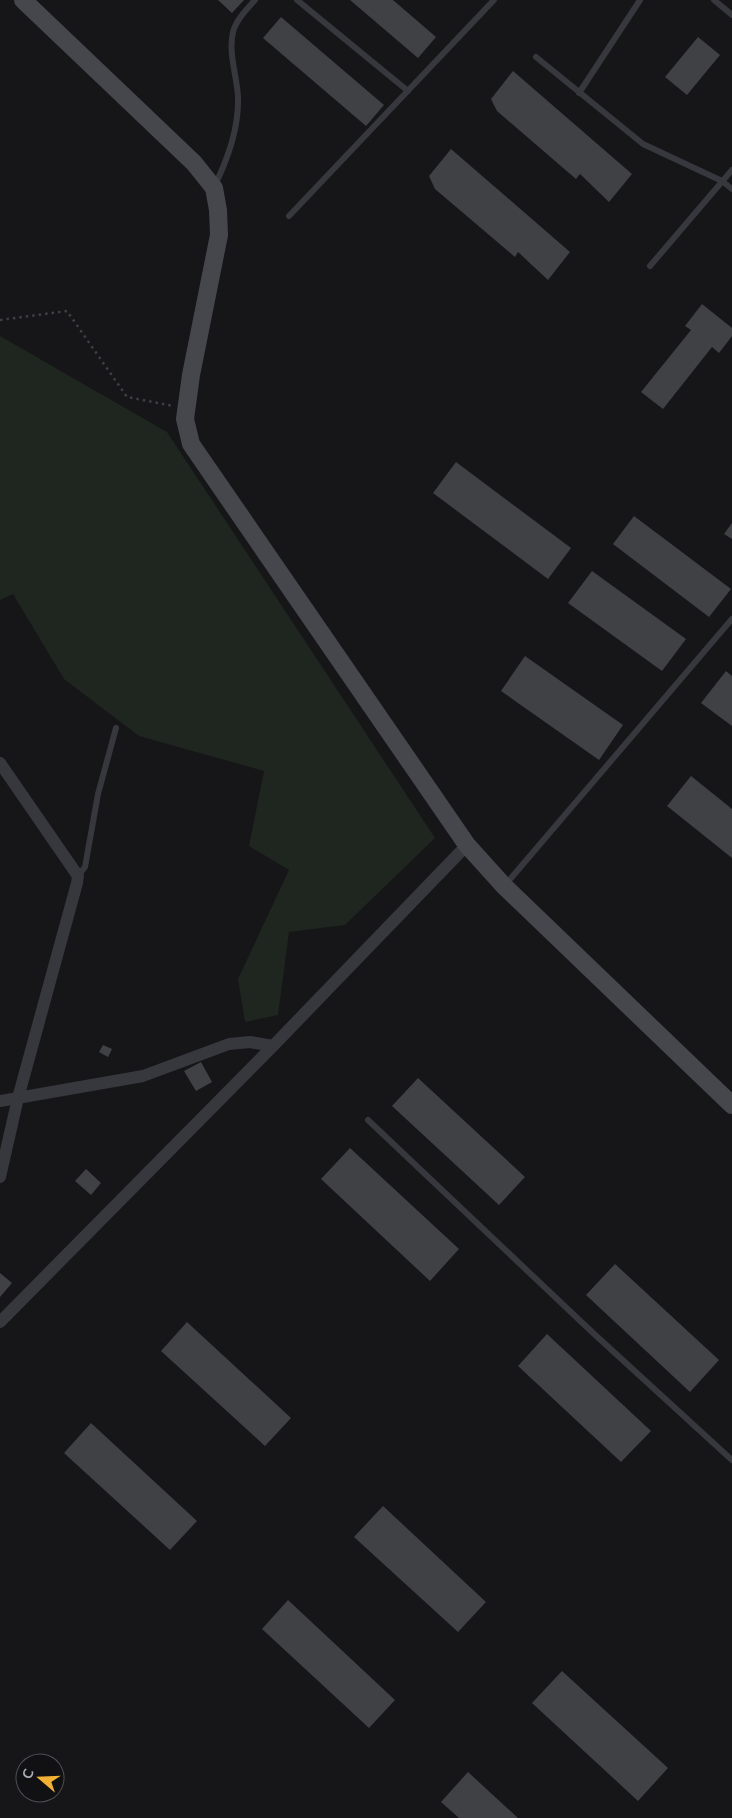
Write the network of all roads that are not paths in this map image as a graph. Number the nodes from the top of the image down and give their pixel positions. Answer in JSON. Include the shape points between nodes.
{"nodes":[{"id":1,"x":23,"y":0,"type":"edge"},
{"id":2,"x":255,"y":0,"type":"edge"},
{"id":3,"x":297,"y":0,"type":"edge"},
{"id":4,"x":494,"y":0,"type":"edge"},
{"id":5,"x":640,"y":0,"type":"edge"},
{"id":6,"x":714,"y":0,"type":"edge"},
{"id":7,"x":732,"y":15,"type":"edge"},
{"id":8,"x":536,"y":57,"type":"dead end"},
{"id":9,"x":408,"y":91,"type":"junction"},
{"id":10,"x":579,"y":93,"type":"junction"},
{"id":11,"x":732,"y":170,"type":"edge"},
{"id":12,"x":722,"y":181,"type":"junction"},
{"id":13,"x":214,"y":188,"type":"junction"},
{"id":14,"x":732,"y":189,"type":"edge"},
{"id":15,"x":289,"y":216,"type":"dead end"},
{"id":16,"x":650,"y":266,"type":"dead end"},
{"id":17,"x":732,"y":619,"type":"edge"},
{"id":18,"x":116,"y":728,"type":"dead end"},
{"id":19,"x":0,"y":762,"type":"edge"},
{"id":20,"x":467,"y":845,"type":"junction"},
{"id":21,"x":78,"y":876,"type":"junction"},
{"id":22,"x":504,"y":886,"type":"junction"},
{"id":23,"x":273,"y":1046,"type":"junction"},
{"id":24,"x":18,"y":1098,"type":"junction"},
{"id":25,"x":0,"y":1101,"type":"edge"},
{"id":26,"x":732,"y":1105,"type":"edge"},
{"id":27,"x":368,"y":1120,"type":"dead end"},
{"id":28,"x":0,"y":1177,"type":"edge"},
{"id":29,"x":0,"y":1322,"type":"edge"},
{"id":30,"x":732,"y":1460,"type":"edge"}],
"edges":[{"from":1,"to":13,"type":"street","via":[[194,163]]},
{"from":2,"to":13,"type":"lane","via":[[234,31],[232,45],[238,98],[234,134]]},
{"from":3,"to":9,"type":"lane"},
{"from":4,"to":9,"type":"lane"},
{"from":5,"to":10,"type":"lane"},
{"from":6,"to":7,"type":"lane"},
{"from":8,"to":10,"type":"lane"},
{"from":9,"to":15,"type":"lane"},
{"from":10,"to":12,"type":"lane","via":[[643,144]]},
{"from":11,"to":12,"type":"lane"},
{"from":12,"to":14,"type":"lane"},
{"from":12,"to":16,"type":"lane"},
{"from":13,"to":20,"type":"street","via":[[219,235],[186,408],[185,419],[191,444]]},
{"from":17,"to":22,"type":"lane"},
{"from":18,"to":21,"type":"lane","via":[[98,794],[85,867]]},
{"from":19,"to":21,"type":"street"},
{"from":20,"to":22,"type":"street"},
{"from":20,"to":23,"type":"street"},
{"from":21,"to":24,"type":"street"},
{"from":22,"to":26,"type":"street"},
{"from":23,"to":24,"type":"street","via":[[250,1042],[229,1044],[143,1076]]},
{"from":23,"to":29,"type":"street"},
{"from":24,"to":25,"type":"street"},
{"from":24,"to":28,"type":"street"},
{"from":27,"to":30,"type":"lane"}]}
